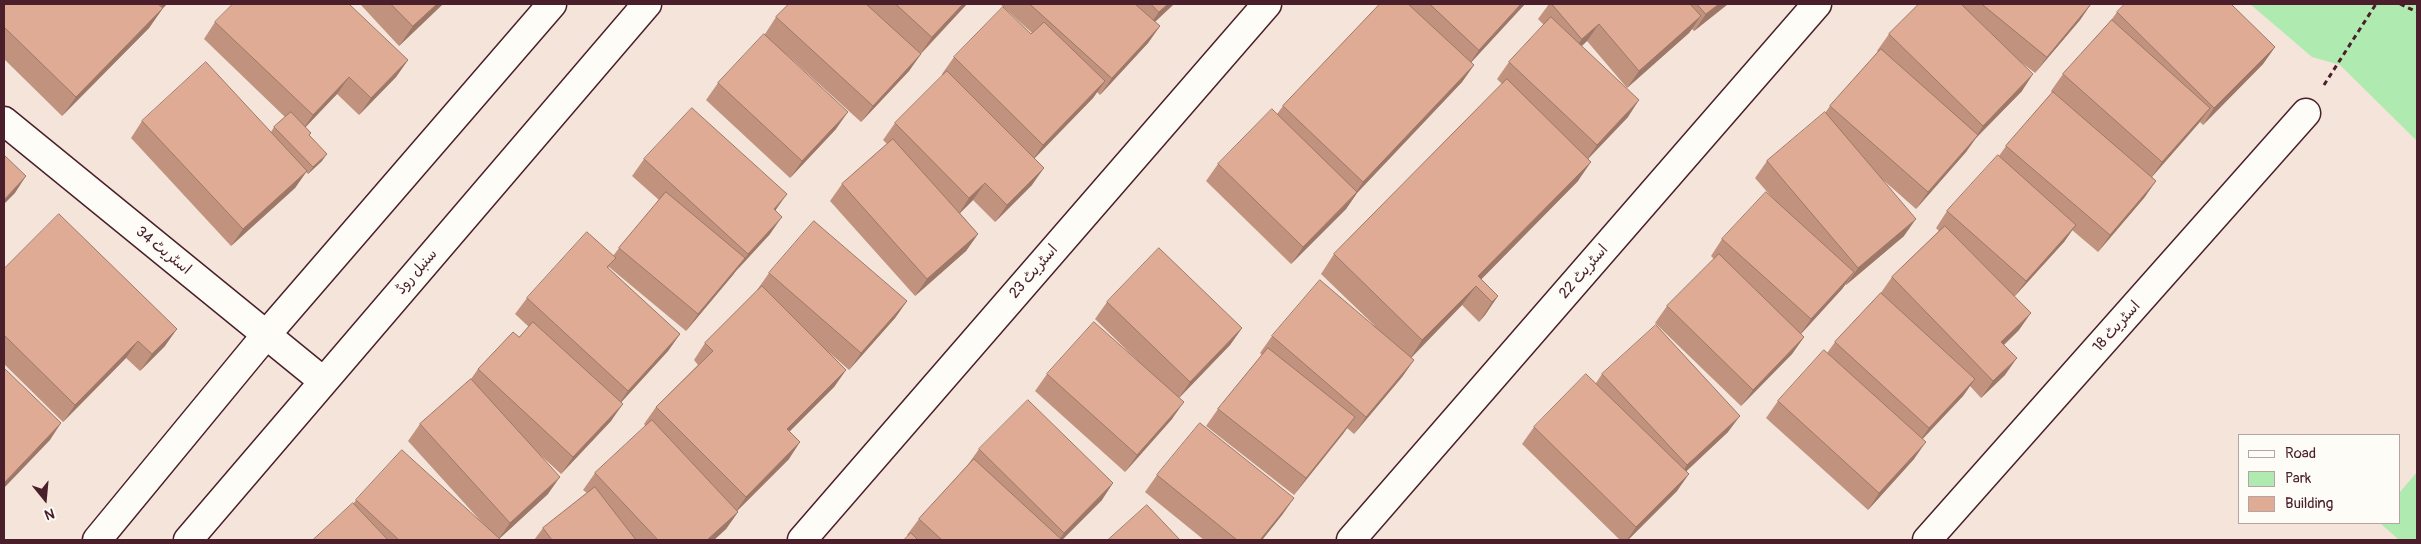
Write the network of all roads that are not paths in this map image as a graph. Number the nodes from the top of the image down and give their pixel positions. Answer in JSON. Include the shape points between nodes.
{"nodes":[{"id":1,"x":552,"y":4,"type":"edge"},
{"id":2,"x":647,"y":4,"type":"edge"},
{"id":3,"x":1267,"y":4,"type":"edge"},
{"id":4,"x":1817,"y":4,"type":"edge"},
{"id":5,"x":2306,"y":113,"type":"road end"},
{"id":6,"x":4,"y":121,"type":"edge"},
{"id":7,"x":266,"y":335,"type":"junction"},
{"id":8,"x":323,"y":381,"type":"junction"},
{"id":9,"x":97,"y":540,"type":"edge"},
{"id":10,"x":188,"y":540,"type":"edge"},
{"id":11,"x":802,"y":540,"type":"edge"},
{"id":12,"x":1352,"y":540,"type":"edge"},
{"id":13,"x":1927,"y":540,"type":"edge"}],
"edges":[{"from":1,"to":7,"type":"street"},
{"from":2,"to":8,"type":"street","name":"سنبل روڈ"},
{"from":3,"to":11,"type":"street","name":"اسٹریٹ 23"},
{"from":4,"to":12,"type":"street","name":"اسٹریٹ 22"},
{"from":5,"to":13,"type":"street","name":"اسٹریٹ 18"},
{"from":6,"to":7,"type":"street","name":"اسٹریٹ 34"},
{"from":7,"to":8,"type":"street","name":"اسٹریٹ 34"},
{"from":7,"to":9,"type":"street"},
{"from":8,"to":10,"type":"street","name":"سنبل روڈ"}]}
